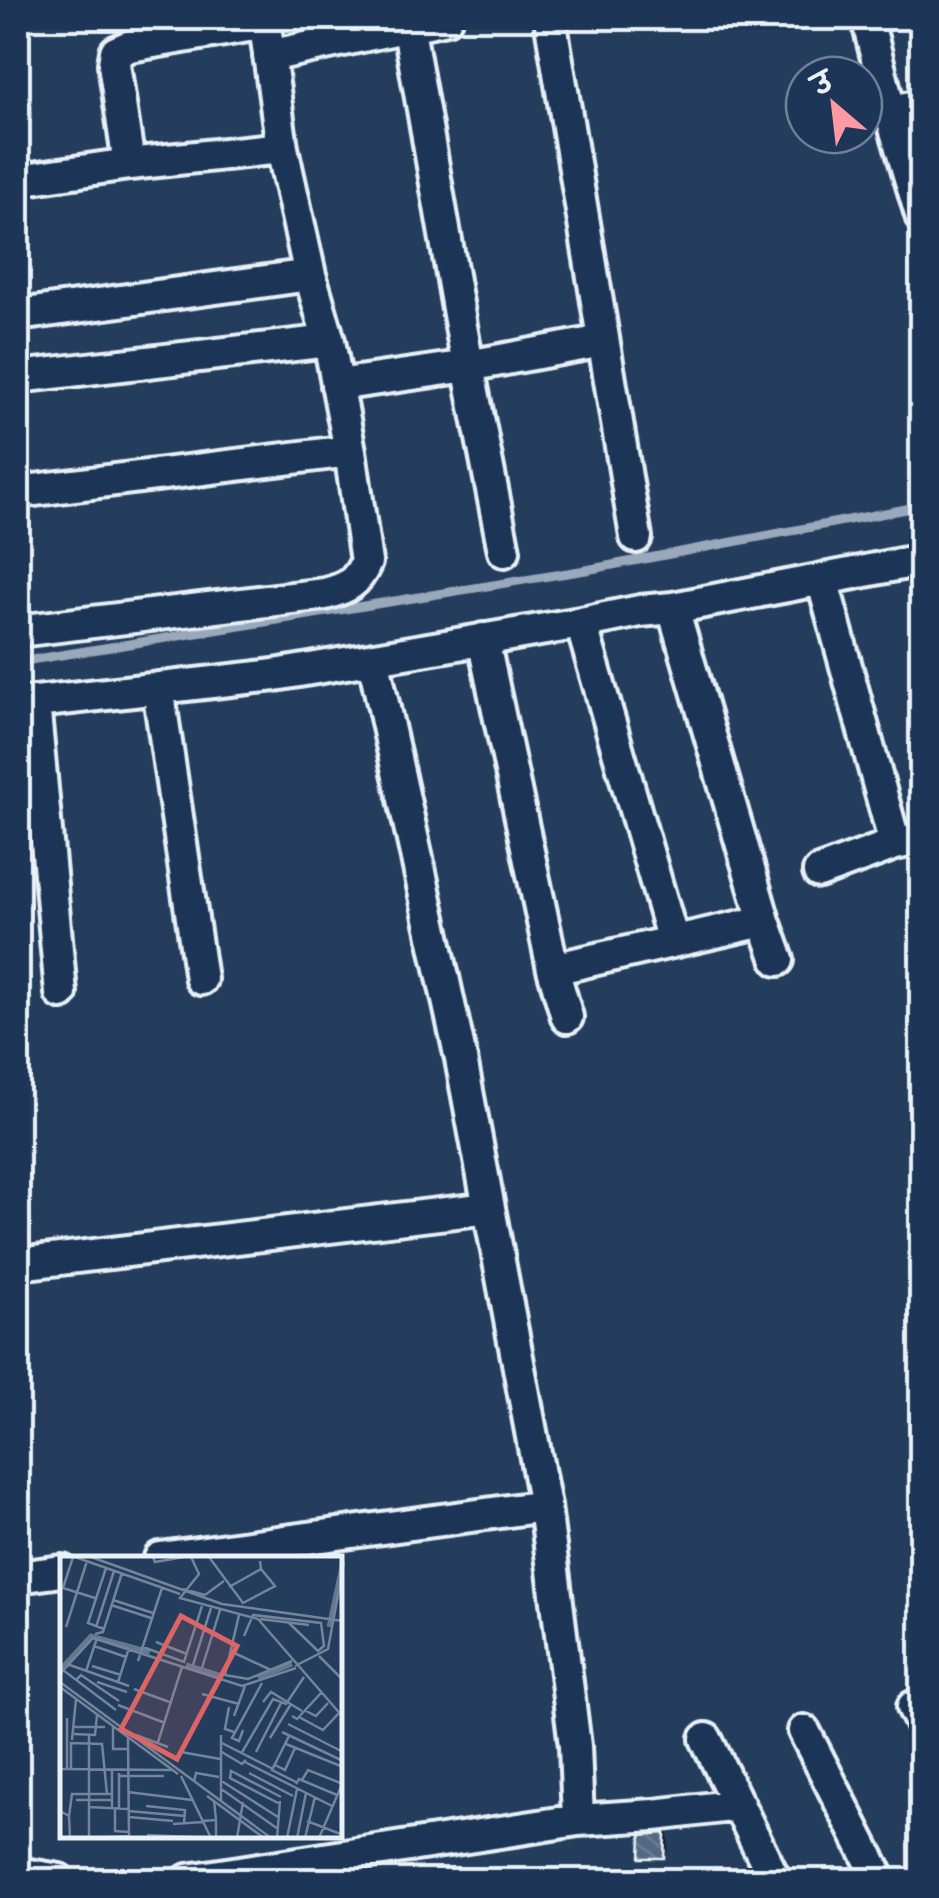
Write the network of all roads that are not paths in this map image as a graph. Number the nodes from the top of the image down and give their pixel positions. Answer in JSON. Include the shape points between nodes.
{"nodes":[{"id":1,"x":446,"y":18,"type":"edge"},
{"id":2,"x":550,"y":18,"type":"edge"},
{"id":3,"x":867,"y":18,"type":"edge"},
{"id":4,"x":265,"y":20,"type":"edge"},
{"id":5,"x":408,"y":21,"type":"edge"},
{"id":6,"x":269,"y":56,"type":"junction"},
{"id":7,"x":922,"y":105,"type":"edge"},
{"id":8,"x":890,"y":110,"type":"junction"},
{"id":9,"x":282,"y":148,"type":"junction"},
{"id":10,"x":128,"y":164,"type":"junction"},
{"id":11,"x":18,"y":180,"type":"edge"},
{"id":12,"x":922,"y":218,"type":"edge"},
{"id":13,"x":310,"y":275,"type":"junction"},
{"id":14,"x":18,"y":315,"type":"edge"},
{"id":15,"x":603,"y":341,"type":"junction"},
{"id":16,"x":330,"y":342,"type":"junction"},
{"id":17,"x":468,"y":366,"type":"junction"},
{"id":18,"x":18,"y":377,"type":"edge"},
{"id":19,"x":338,"y":384,"type":"junction"},
{"id":20,"x":350,"y":451,"type":"junction"},
{"id":21,"x":18,"y":492,"type":"edge"},
{"id":22,"x":636,"y":537,"type":"dead end"},
{"id":23,"x":504,"y":551,"type":"dead end"},
{"id":24,"x":922,"y":560,"type":"edge"},
{"id":25,"x":822,"y":578,"type":"junction"},
{"id":26,"x":673,"y":608,"type":"junction"},
{"id":27,"x":581,"y":623,"type":"junction"},
{"id":28,"x":18,"y":630,"type":"edge"},
{"id":29,"x":483,"y":639,"type":"junction"},
{"id":30,"x":373,"y":658,"type":"junction"},
{"id":31,"x":158,"y":688,"type":"junction"},
{"id":32,"x":26,"y":703,"type":"edge"},
{"id":33,"x":908,"y":841,"type":"edge"},
{"id":34,"x":819,"y":872,"type":"dead end"},
{"id":35,"x":764,"y":921,"type":"junction"},
{"id":36,"x":673,"y":941,"type":"junction"},
{"id":37,"x":778,"y":960,"type":"dead end"},
{"id":38,"x":553,"y":970,"type":"junction"},
{"id":39,"x":201,"y":978,"type":"dead end"},
{"id":40,"x":61,"y":994,"type":"dead end"},
{"id":41,"x":567,"y":1017,"type":"dead end"},
{"id":42,"x":489,"y":1208,"type":"junction"},
{"id":43,"x":18,"y":1264,"type":"edge"},
{"id":44,"x":545,"y":1506,"type":"junction"},
{"id":45,"x":175,"y":1556,"type":"edge"},
{"id":46,"x":60,"y":1571,"type":"edge"},
{"id":47,"x":18,"y":1577,"type":"edge"},
{"id":48,"x":804,"y":1732,"type":"dead end"},
{"id":49,"x":706,"y":1739,"type":"dead end"},
{"id":50,"x":739,"y":1805,"type":"junction"},
{"id":51,"x":578,"y":1820,"type":"junction"},
{"id":52,"x":18,"y":1873,"type":"edge"},
{"id":53,"x":59,"y":1880,"type":"edge"},
{"id":54,"x":188,"y":1880,"type":"edge"},
{"id":55,"x":775,"y":1880,"type":"edge"},
{"id":56,"x":880,"y":1880,"type":"edge"}],
"edges":[{"from":1,"to":5,"type":"street"},
{"from":2,"to":15,"type":"street"},
{"from":3,"to":8,"type":"street"},
{"from":4,"to":6,"type":"street"},
{"from":4,"to":10,"type":"street","via":[[116,52]]},
{"from":5,"to":6,"type":"street"},
{"from":5,"to":17,"type":"street"},
{"from":6,"to":9,"type":"street"},
{"from":7,"to":8,"type":"street"},
{"from":8,"to":12,"type":"street"},
{"from":9,"to":10,"type":"street"},
{"from":9,"to":13,"type":"street"},
{"from":10,"to":11,"type":"street"},
{"from":13,"to":14,"type":"street"},
{"from":13,"to":16,"type":"street"},
{"from":15,"to":17,"type":"street"},
{"from":15,"to":22,"type":"street"},
{"from":16,"to":18,"type":"street"},
{"from":16,"to":19,"type":"street"},
{"from":17,"to":19,"type":"street"},
{"from":17,"to":23,"type":"street"},
{"from":19,"to":20,"type":"street"},
{"from":20,"to":21,"type":"street"},
{"from":20,"to":28,"type":"street","via":[[366,562],[359,578],[342,590]]},
{"from":24,"to":25,"type":"street"},
{"from":25,"to":26,"type":"street"},
{"from":25,"to":33,"type":"street"},
{"from":26,"to":27,"type":"street"},
{"from":26,"to":35,"type":"street"},
{"from":27,"to":29,"type":"street"},
{"from":27,"to":36,"type":"street"},
{"from":29,"to":30,"type":"street"},
{"from":29,"to":38,"type":"street"},
{"from":30,"to":31,"type":"street"},
{"from":30,"to":42,"type":"street"},
{"from":31,"to":32,"type":"street"},
{"from":31,"to":39,"type":"street"},
{"from":32,"to":40,"type":"street"},
{"from":33,"to":34,"type":"street"},
{"from":35,"to":36,"type":"street"},
{"from":35,"to":37,"type":"street"},
{"from":36,"to":38,"type":"street"},
{"from":38,"to":41,"type":"street"},
{"from":42,"to":43,"type":"street"},
{"from":42,"to":44,"type":"street"},
{"from":44,"to":45,"type":"street"},
{"from":44,"to":51,"type":"street"},
{"from":46,"to":47,"type":"street"},
{"from":48,"to":56,"type":"street"},
{"from":49,"to":50,"type":"street"},
{"from":50,"to":51,"type":"street"},
{"from":50,"to":55,"type":"street"},
{"from":51,"to":54,"type":"street"},
{"from":52,"to":53,"type":"street"}]}
